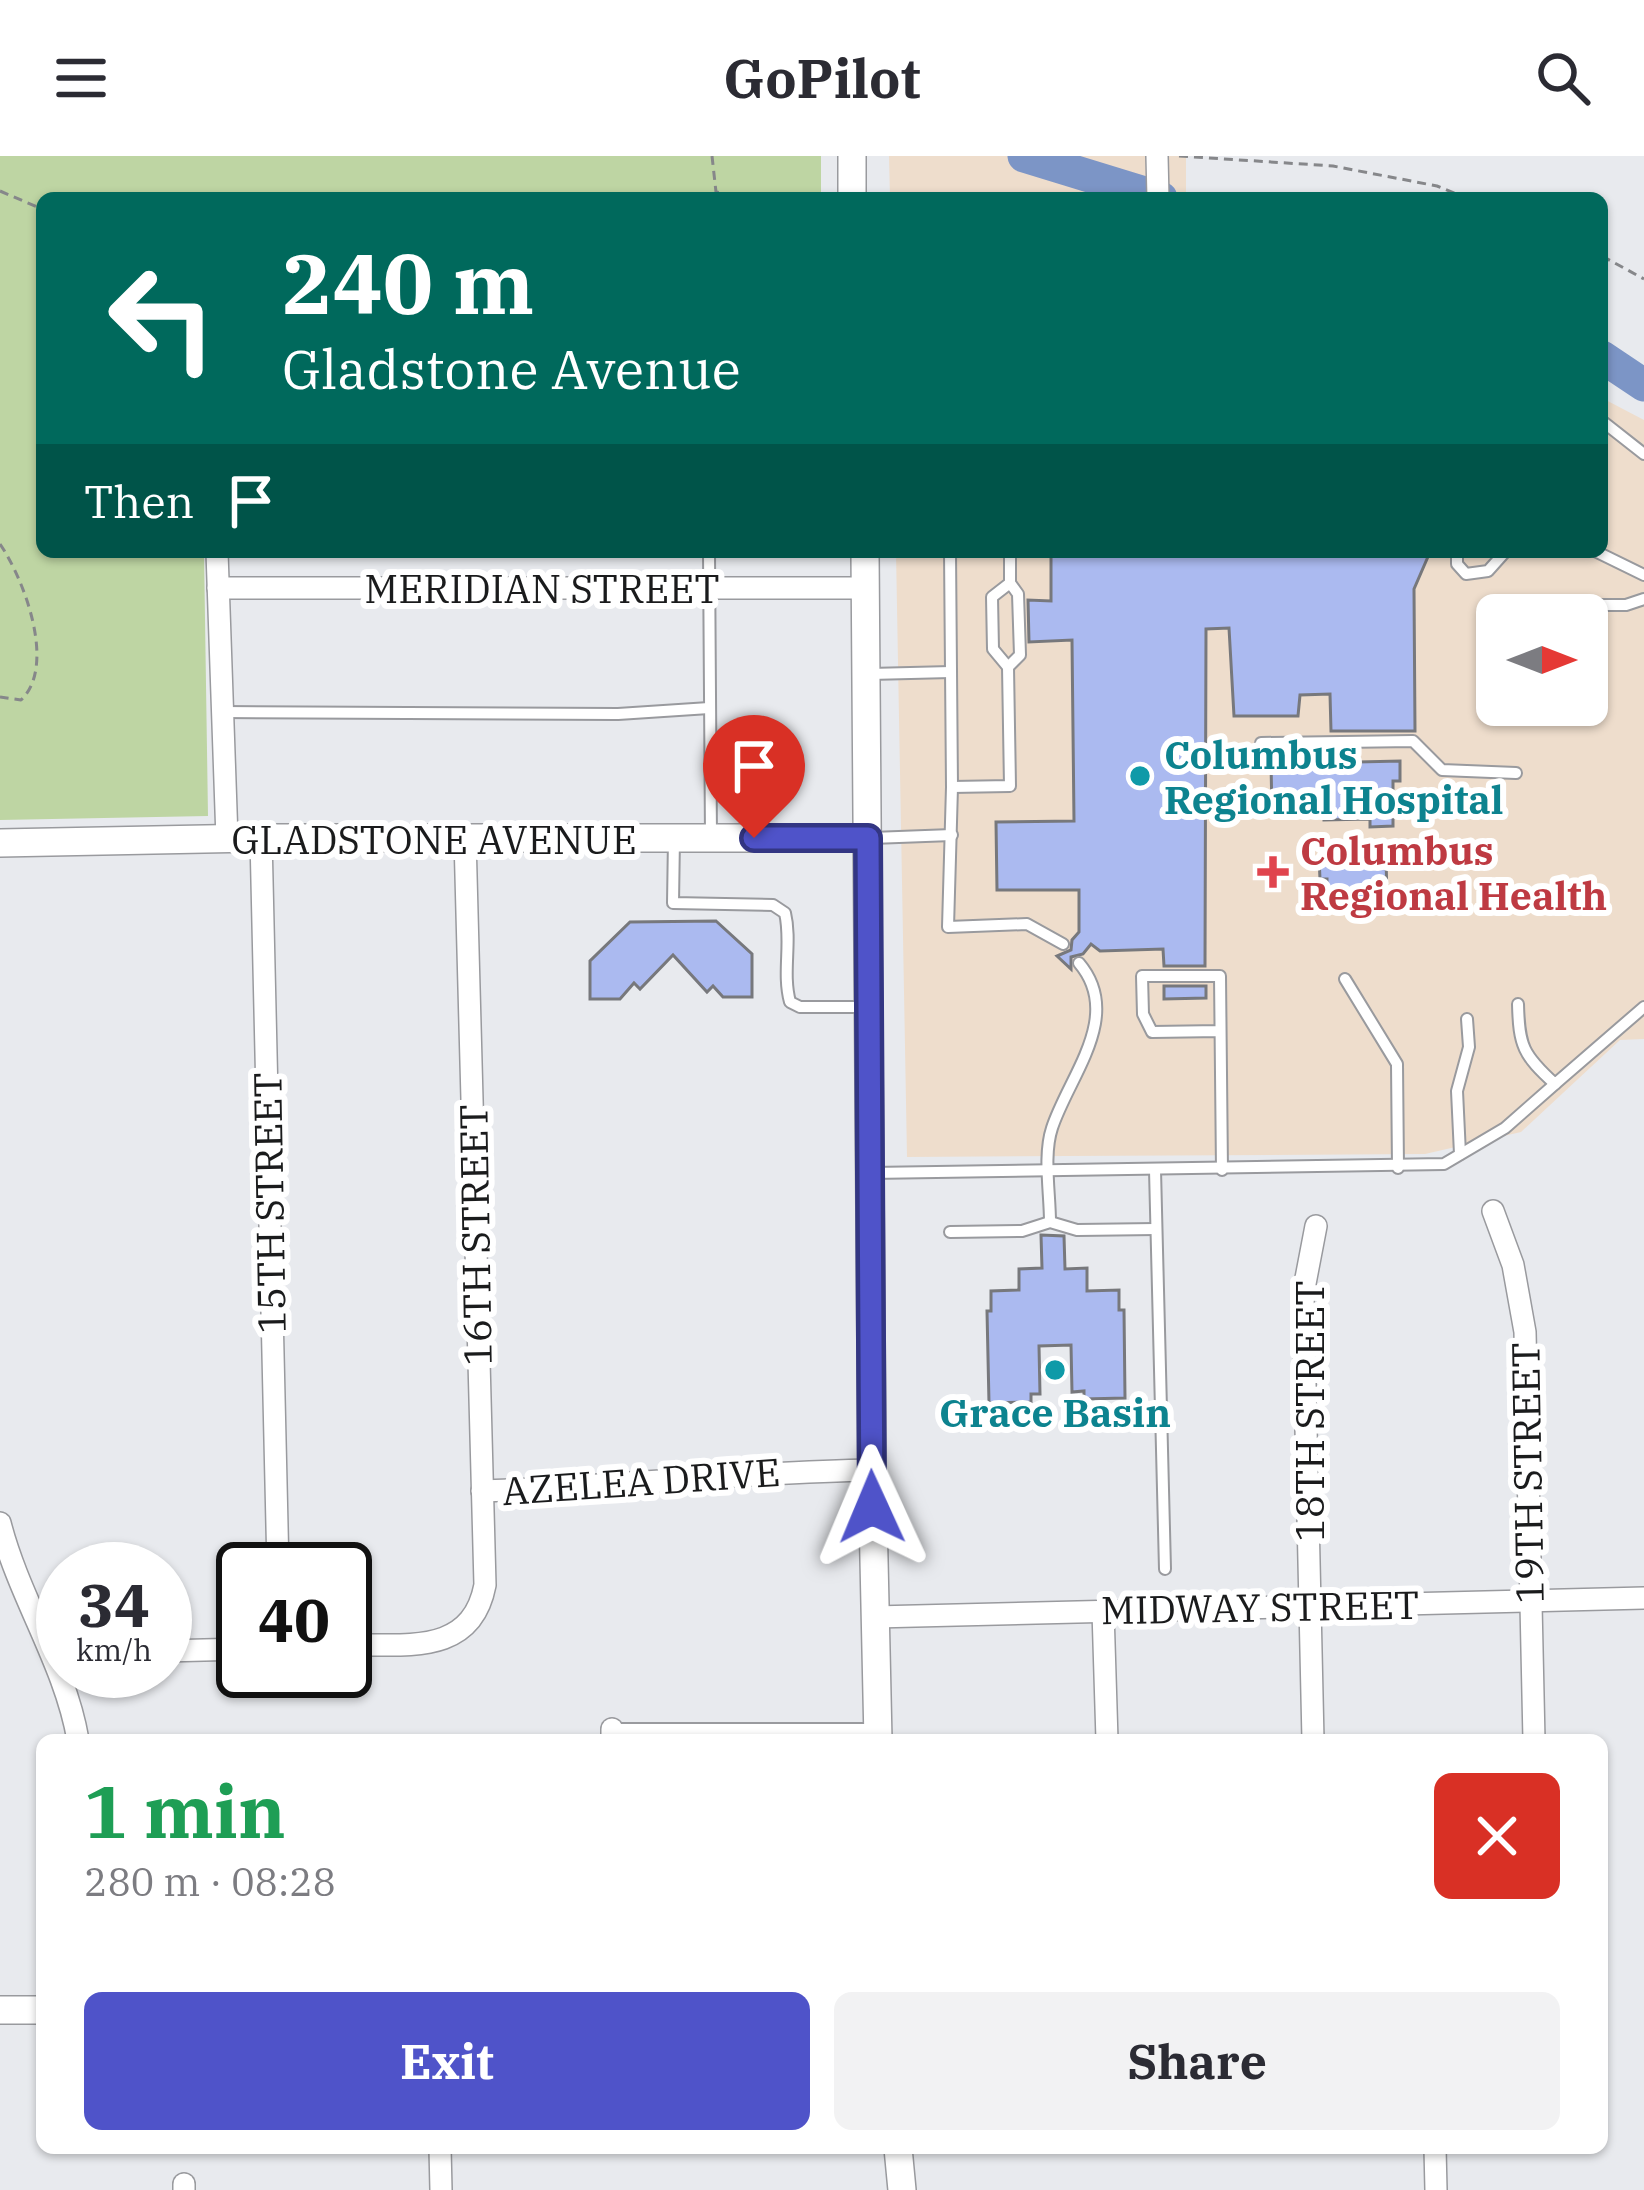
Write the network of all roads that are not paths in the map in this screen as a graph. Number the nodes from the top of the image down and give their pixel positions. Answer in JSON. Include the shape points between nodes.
{"nodes":[{"id":1,"x":852,"y":156,"type":"edge"},
{"id":2,"x":1157,"y":156,"type":"edge"},
{"id":3,"x":852,"y":192,"type":"edge"},
{"id":4,"x":1158,"y":192,"type":"edge"},
{"id":5,"x":1608,"y":427,"type":"edge"},
{"id":6,"x":1644,"y":454,"type":"edge"},
{"id":7,"x":1608,"y":557,"type":"edge"},
{"id":8,"x":218,"y":558,"type":"edge"},
{"id":9,"x":709,"y":558,"type":"edge"},
{"id":10,"x":865,"y":558,"type":"edge"},
{"id":11,"x":950,"y":558,"type":"edge"},
{"id":12,"x":1010,"y":558,"type":"edge"},
{"id":13,"x":1457,"y":558,"type":"edge"},
{"id":14,"x":1500,"y":558,"type":"edge"},
{"id":15,"x":1644,"y":574,"type":"edge"},
{"id":16,"x":1010,"y":583,"type":"junction"},
{"id":17,"x":218,"y":588,"type":"junction"},
{"id":18,"x":709,"y":588,"type":"junction"},
{"id":19,"x":867,"y":588,"type":"junction"},
{"id":20,"x":1644,"y":599,"type":"edge"},
{"id":21,"x":1608,"y":604,"type":"edge"},
{"id":22,"x":1009,"y":667,"type":"junction"},
{"id":23,"x":951,"y":672,"type":"junction"},
{"id":24,"x":867,"y":674,"type":"junction"},
{"id":25,"x":709,"y":709,"type":"junction"},
{"id":26,"x":222,"y":712,"type":"junction"},
{"id":27,"x":1261,"y":743,"type":"dead end"},
{"id":28,"x":1516,"y":773,"type":"dead end"},
{"id":29,"x":952,"y":788,"type":"junction"},
{"id":30,"x":952,"y":835,"type":"junction"},
{"id":31,"x":261,"y":838,"type":"junction"},
{"id":32,"x":465,"y":838,"type":"junction"},
{"id":33,"x":674,"y":838,"type":"junction"},
{"id":34,"x":711,"y":838,"type":"junction"},
{"id":35,"x":868,"y":838,"type":"junction"},
{"id":36,"x":227,"y":839,"type":"junction"},
{"id":37,"x":0,"y":843,"type":"edge"},
{"id":38,"x":1063,"y":944,"type":"dead end"},
{"id":39,"x":1079,"y":963,"type":"dead end"},
{"id":40,"x":1345,"y":979,"type":"dead end"},
{"id":41,"x":1518,"y":1004,"type":"dead end"},
{"id":42,"x":869,"y":1007,"type":"junction"},
{"id":43,"x":1644,"y":1007,"type":"edge"},
{"id":44,"x":1467,"y":1019,"type":"dead end"},
{"id":45,"x":1220,"y":1031,"type":"junction"},
{"id":46,"x":1555,"y":1084,"type":"junction"},
{"id":47,"x":1460,"y":1154,"type":"junction"},
{"id":48,"x":1398,"y":1168,"type":"junction"},
{"id":49,"x":1222,"y":1169,"type":"junction"},
{"id":50,"x":1155,"y":1170,"type":"junction"},
{"id":51,"x":1050,"y":1171,"type":"junction"},
{"id":52,"x":870,"y":1173,"type":"junction"},
{"id":53,"x":1492,"y":1211,"type":"dead end"},
{"id":54,"x":1050,"y":1222,"type":"junction"},
{"id":55,"x":1316,"y":1226,"type":"dead end"},
{"id":56,"x":1156,"y":1228,"type":"junction"},
{"id":57,"x":950,"y":1232,"type":"dead end"},
{"id":58,"x":872,"y":1470,"type":"junction"},
{"id":59,"x":482,"y":1491,"type":"junction"},
{"id":60,"x":0,"y":1523,"type":"edge"},
{"id":61,"x":277,"y":1542,"type":"edge"},
{"id":62,"x":1165,"y":1569,"type":"dead end"},
{"id":63,"x":1644,"y":1598,"type":"edge"},
{"id":64,"x":1530,"y":1601,"type":"junction"},
{"id":65,"x":1310,"y":1606,"type":"junction"},
{"id":66,"x":1103,"y":1611,"type":"junction"},
{"id":67,"x":36,"y":1616,"type":"edge"},
{"id":68,"x":875,"y":1617,"type":"junction"},
{"id":69,"x":372,"y":1644,"type":"edge"},
{"id":70,"x":68,"y":1698,"type":"edge"},
{"id":71,"x":77,"y":1734,"type":"edge"},
{"id":72,"x":612,"y":1734,"type":"edge"},
{"id":73,"x":744,"y":1734,"type":"edge"},
{"id":74,"x":878,"y":1734,"type":"edge"},
{"id":75,"x":1107,"y":1734,"type":"edge"},
{"id":76,"x":1313,"y":1734,"type":"edge"},
{"id":77,"x":1534,"y":1734,"type":"edge"},
{"id":78,"x":0,"y":2010,"type":"edge"},
{"id":79,"x":36,"y":2010,"type":"edge"},
{"id":80,"x":440,"y":2154,"type":"edge"},
{"id":81,"x":899,"y":2154,"type":"edge"},
{"id":82,"x":1435,"y":2154,"type":"edge"},
{"id":83,"x":441,"y":2190,"type":"edge"},
{"id":84,"x":902,"y":2190,"type":"edge"},
{"id":85,"x":1436,"y":2190,"type":"edge"}],
"edges":[{"from":1,"to":3,"type":"street"},
{"from":2,"to":4,"type":"street"},
{"from":5,"to":6,"type":"lane"},
{"from":7,"to":15,"type":"lane"},
{"from":8,"to":17,"type":"street"},
{"from":9,"to":18,"type":"lane"},
{"from":10,"to":19,"type":"street"},
{"from":11,"to":23,"type":"lane"},
{"from":12,"to":16,"type":"lane"},
{"from":13,"to":14,"type":"lane","via":[[1466,574],[1488,571]]},
{"from":16,"to":22,"type":"lane","via":[[1018,594],[1020,655]]},
{"from":16,"to":22,"type":"lane","via":[[992,597],[993,649]]},
{"from":17,"to":18,"type":"street","name":"MERIDIAN STREET"},
{"from":17,"to":26,"type":"street"},
{"from":18,"to":19,"type":"street","name":"MERIDIAN STREET"},
{"from":18,"to":25,"type":"lane"},
{"from":19,"to":24,"type":"street"},
{"from":20,"to":21,"type":"lane"},
{"from":22,"to":29,"type":"lane","via":[[1010,786]]},
{"from":23,"to":24,"type":"lane"},
{"from":23,"to":29,"type":"lane"},
{"from":24,"to":35,"type":"street"},
{"from":25,"to":26,"type":"lane"},
{"from":25,"to":34,"type":"lane"},
{"from":26,"to":36,"type":"street"},
{"from":27,"to":28,"type":"lane","via":[[1413,741],[1442,770]]},
{"from":29,"to":30,"type":"lane"},
{"from":30,"to":35,"type":"lane"},
{"from":30,"to":38,"type":"lane","via":[[948,927],[1027,924]]},
{"from":31,"to":32,"type":"street","name":"GLADSTONE AVENUE"},
{"from":31,"to":36,"type":"street","name":"GLADSTONE AVENUE"},
{"from":31,"to":61,"type":"street","name":"15TH STREET"},
{"from":32,"to":33,"type":"street","name":"GLADSTONE AVENUE"},
{"from":32,"to":59,"type":"street","name":"16TH STREET"},
{"from":33,"to":34,"type":"street","name":"GLADSTONE AVENUE"},
{"from":33,"to":42,"type":"lane","via":[[674,903],[773,905],[788,928],[790,1002]]},
{"from":34,"to":35,"type":"street","name":"GLADSTONE AVENUE"},
{"from":35,"to":42,"type":"street"},
{"from":36,"to":37,"type":"street","name":"GLADSTONE AVENUE"},
{"from":39,"to":51,"type":"lane","via":[[1091,978],[1097,1012],[1050,1132]]},
{"from":40,"to":48,"type":"lane","via":[[1397,1064]]},
{"from":41,"to":46,"type":"lane","via":[[1527,1059]]},
{"from":42,"to":52,"type":"street"},
{"from":43,"to":46,"type":"lane"},
{"from":44,"to":47,"type":"lane","via":[[1469,1047],[1456,1091]]},
{"from":45,"to":45,"type":"lane","via":[[1220,976],[1142,976],[1152,1032]]},
{"from":45,"to":49,"type":"lane"},
{"from":46,"to":47,"type":"lane"},
{"from":47,"to":48,"type":"lane","via":[[1444,1164]]},
{"from":48,"to":49,"type":"lane"},
{"from":49,"to":50,"type":"lane"},
{"from":50,"to":51,"type":"lane"},
{"from":50,"to":56,"type":"lane"},
{"from":51,"to":52,"type":"lane"},
{"from":51,"to":54,"type":"lane"},
{"from":52,"to":58,"type":"street"},
{"from":53,"to":64,"type":"street","name":"19TH STREET","via":[[1513,1265],[1525,1332]]},
{"from":54,"to":56,"type":"lane","via":[[1077,1230]]},
{"from":54,"to":57,"type":"lane","via":[[1022,1231]]},
{"from":55,"to":65,"type":"street","name":"18TH STREET","via":[[1303,1294]]},
{"from":56,"to":62,"type":"lane"},
{"from":58,"to":59,"type":"street","name":"AZELEA DRIVE"},
{"from":58,"to":68,"type":"street"},
{"from":59,"to":69,"type":"street","name":"16TH STREET","via":[[480,1609],[467,1627],[438,1642]]},
{"from":60,"to":67,"type":"street"},
{"from":63,"to":64,"type":"street","name":"MIDWAY STREET"},
{"from":64,"to":65,"type":"street","name":"MIDWAY STREET"},
{"from":64,"to":77,"type":"street","name":"19TH STREET"},
{"from":65,"to":66,"type":"street","name":"MIDWAY STREET"},
{"from":65,"to":76,"type":"street","name":"18TH STREET"},
{"from":66,"to":68,"type":"street","name":"MIDWAY STREET"},
{"from":66,"to":75,"type":"street"},
{"from":68,"to":74,"type":"street"},
{"from":70,"to":71,"type":"street"},
{"from":72,"to":73,"type":"lane"},
{"from":73,"to":74,"type":"lane"},
{"from":78,"to":79,"type":"street"},
{"from":80,"to":83,"type":"street"},
{"from":81,"to":84,"type":"street"},
{"from":82,"to":85,"type":"street"}]}
